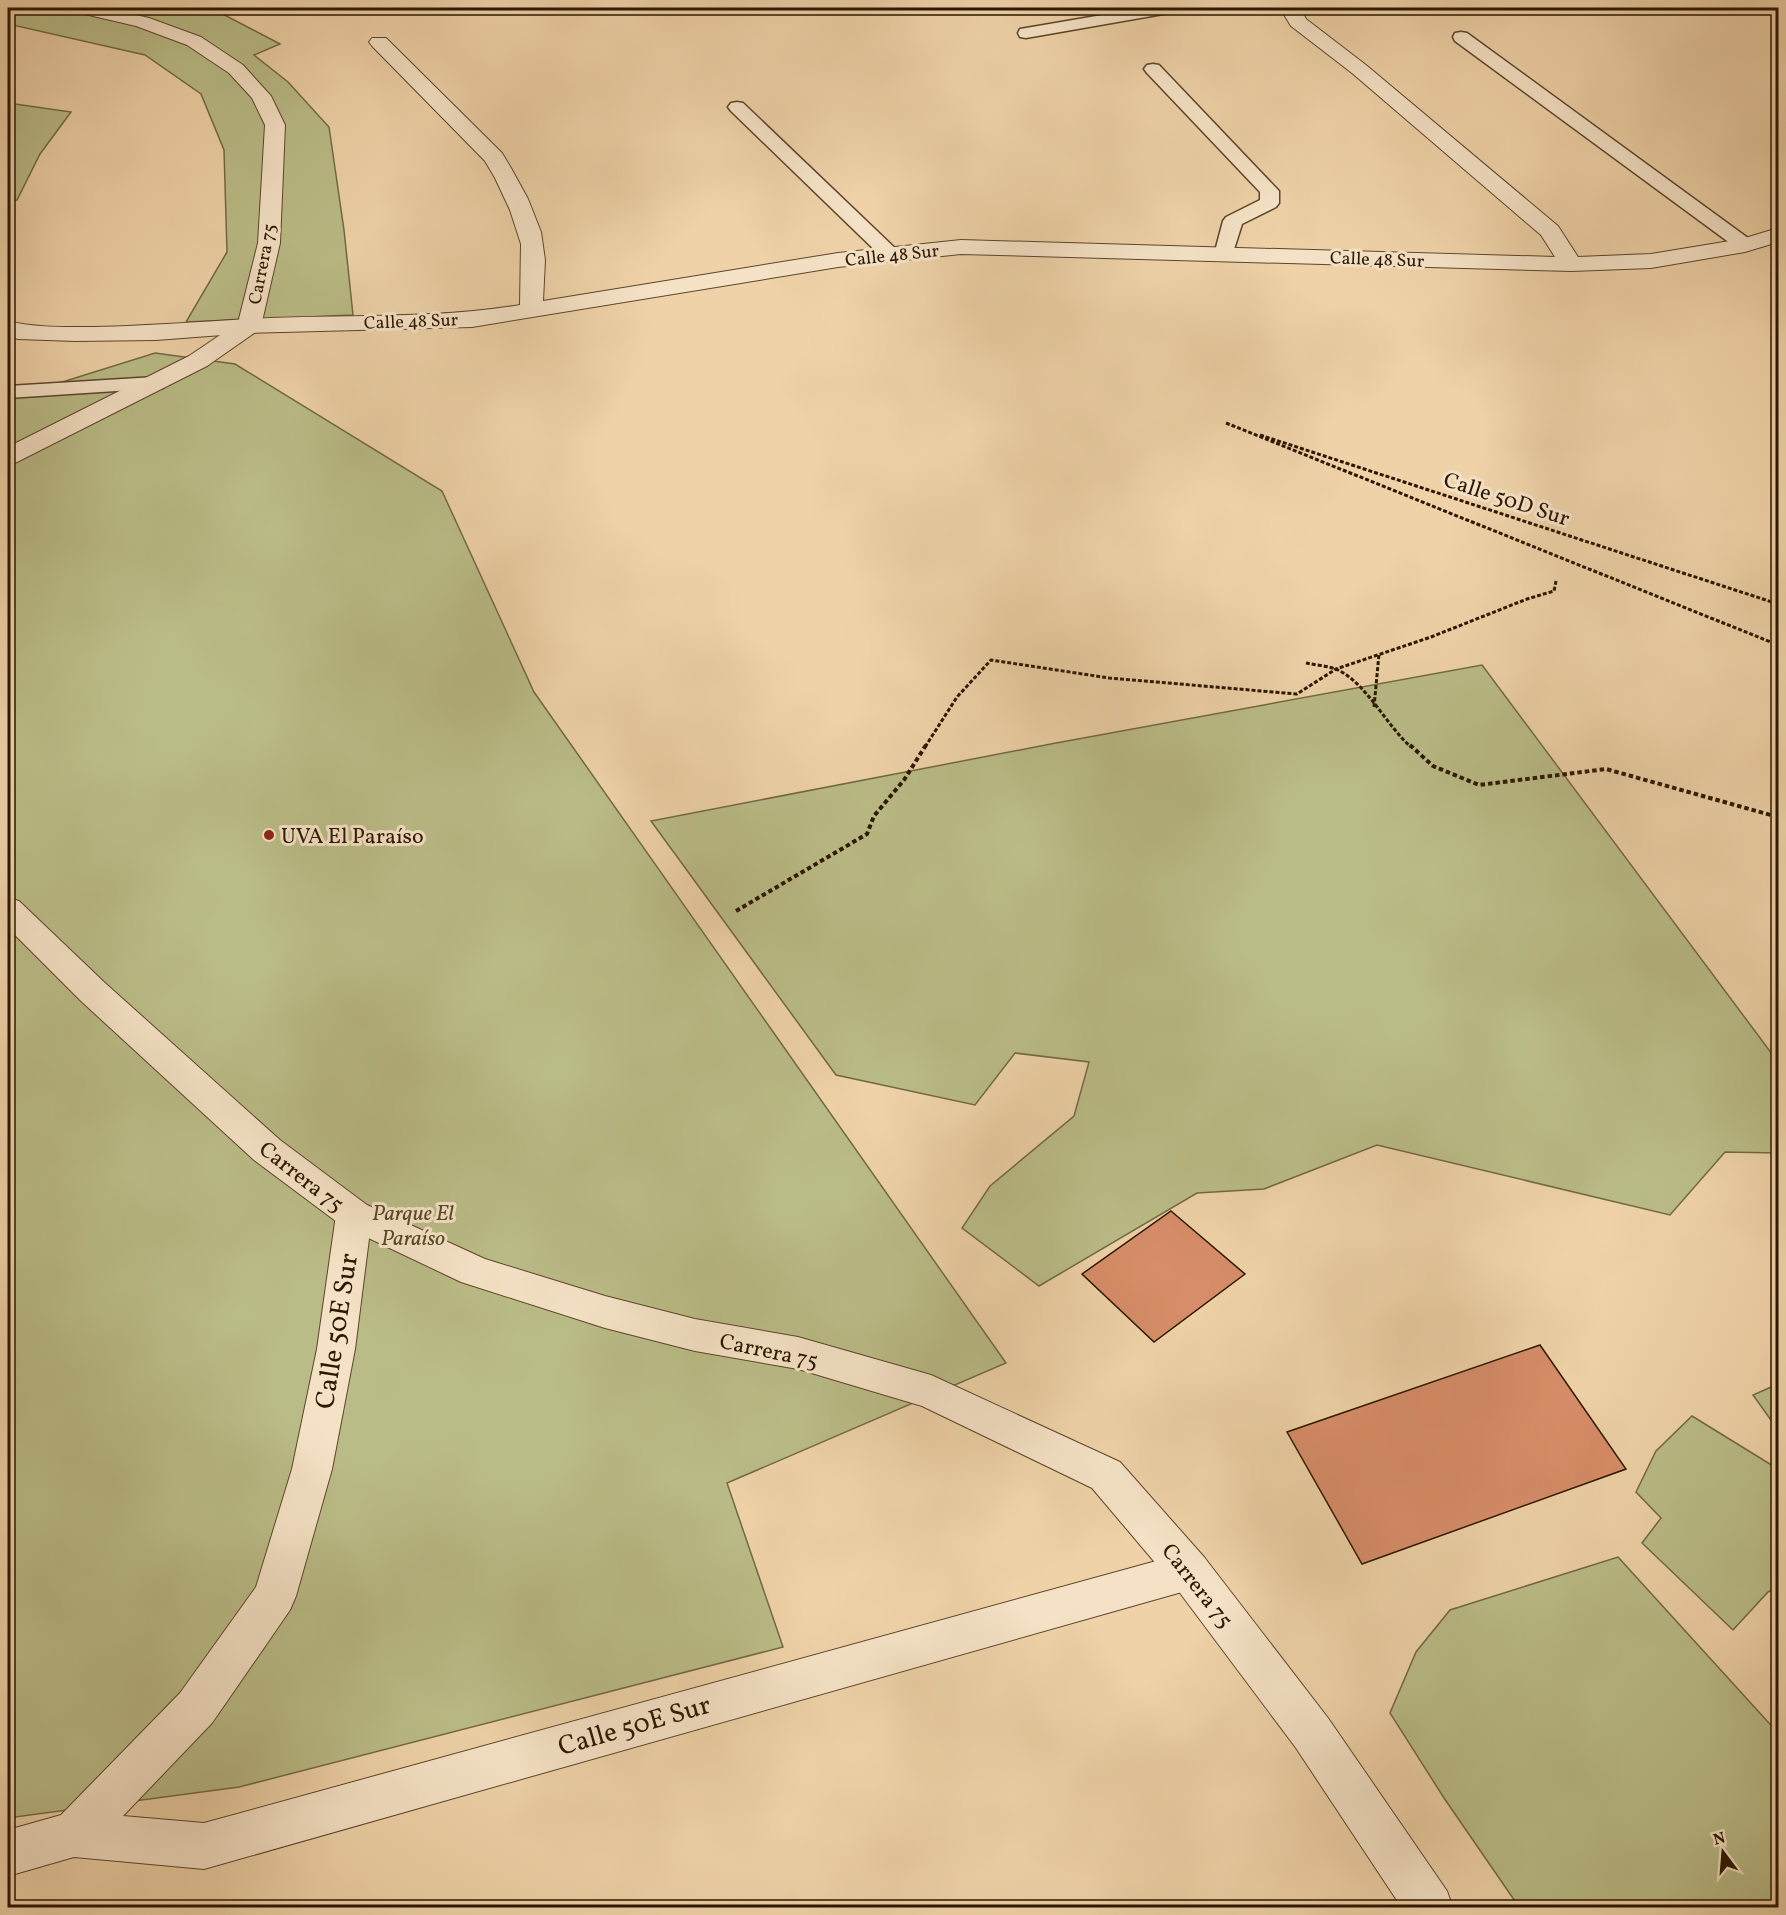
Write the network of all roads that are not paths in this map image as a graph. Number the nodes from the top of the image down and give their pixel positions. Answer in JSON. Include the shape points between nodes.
{"nodes":[{"id":1,"x":83,"y":8,"type":"edge"},
{"id":2,"x":1169,"y":8,"type":"edge"},
{"id":3,"x":1296,"y":8,"type":"edge"},
{"id":4,"x":1026,"y":33,"type":"dead end"},
{"id":5,"x":1461,"y":37,"type":"dead end"},
{"id":6,"x":379,"y":42,"type":"dead end"},
{"id":7,"x":1154,"y":69,"type":"dead end"},
{"id":8,"x":737,"y":107,"type":"dead end"},
{"id":9,"x":1779,"y":235,"type":"edge"},
{"id":10,"x":1745,"y":245,"type":"junction"},
{"id":11,"x":891,"y":255,"type":"junction"},
{"id":12,"x":1224,"y":255,"type":"junction"},
{"id":13,"x":1571,"y":264,"type":"junction"},
{"id":14,"x":531,"y":310,"type":"junction"},
{"id":15,"x":249,"y":326,"type":"junction"},
{"id":16,"x":8,"y":328,"type":"edge"},
{"id":17,"x":155,"y":383,"type":"junction"},
{"id":18,"x":8,"y":392,"type":"edge"},
{"id":19,"x":8,"y":457,"type":"edge"},
{"id":20,"x":8,"y":909,"type":"edge"},
{"id":21,"x":354,"y":1215,"type":"junction"},
{"id":22,"x":1189,"y":1571,"type":"junction"},
{"id":23,"x":74,"y":1834,"type":"junction"},
{"id":24,"x":8,"y":1853,"type":"edge"},
{"id":25,"x":1430,"y":1908,"type":"edge"}],
"edges":[{"from":1,"to":15,"type":"street","name":"Carrera 75","via":[[142,21],[194,40],[236,69],[261,96],[275,125],[269,243]]},
{"from":2,"to":4,"type":"lane"},
{"from":3,"to":13,"type":"street","via":[[1293,13],[1298,22],[1550,231]]},
{"from":5,"to":10,"type":"lane"},
{"from":6,"to":14,"type":"street","via":[[494,158],[507,179],[532,245]]},
{"from":7,"to":12,"type":"lane","via":[[1270,191],[1269,203],[1233,220]]},
{"from":8,"to":11,"type":"lane"},
{"from":9,"to":10,"type":"street","name":"Calle 48 Sur"},
{"from":10,"to":13,"type":"street","name":"Calle 48 Sur","via":[[1651,261]]},
{"from":11,"to":12,"type":"street","name":"Calle 48 Sur","via":[[961,247]]},
{"from":11,"to":14,"type":"street","name":"Calle 48 Sur","via":[[838,260]]},
{"from":12,"to":13,"type":"street","name":"Calle 48 Sur"},
{"from":14,"to":15,"type":"street","name":"Calle 48 Sur","via":[[472,320]]},
{"from":15,"to":16,"type":"street","name":"Calle 48 Sur","via":[[98,334],[18,332]]},
{"from":15,"to":17,"type":"street","name":"Carrera 75","via":[[198,361]]},
{"from":17,"to":18,"type":"lane"},
{"from":17,"to":19,"type":"street","name":"Carrera 75"},
{"from":20,"to":21,"type":"street","name":"Carrera 75","via":[[267,1150]]},
{"from":21,"to":22,"type":"street","name":"Carrera 75","via":[[474,1271],[605,1312],[695,1335],[798,1353],[931,1392],[1106,1475]]},
{"from":21,"to":23,"type":"street","name":"Calle 50E Sur","via":[[336,1349],[312,1469],[275,1596],[196,1708]]},
{"from":22,"to":23,"type":"street","name":"Calle 50E Sur","via":[[204,1846]]},
{"from":22,"to":25,"type":"street","name":"Carrera 75","via":[[1312,1733]]},
{"from":23,"to":24,"type":"street","name":"Calle 50E Sur"}]}
